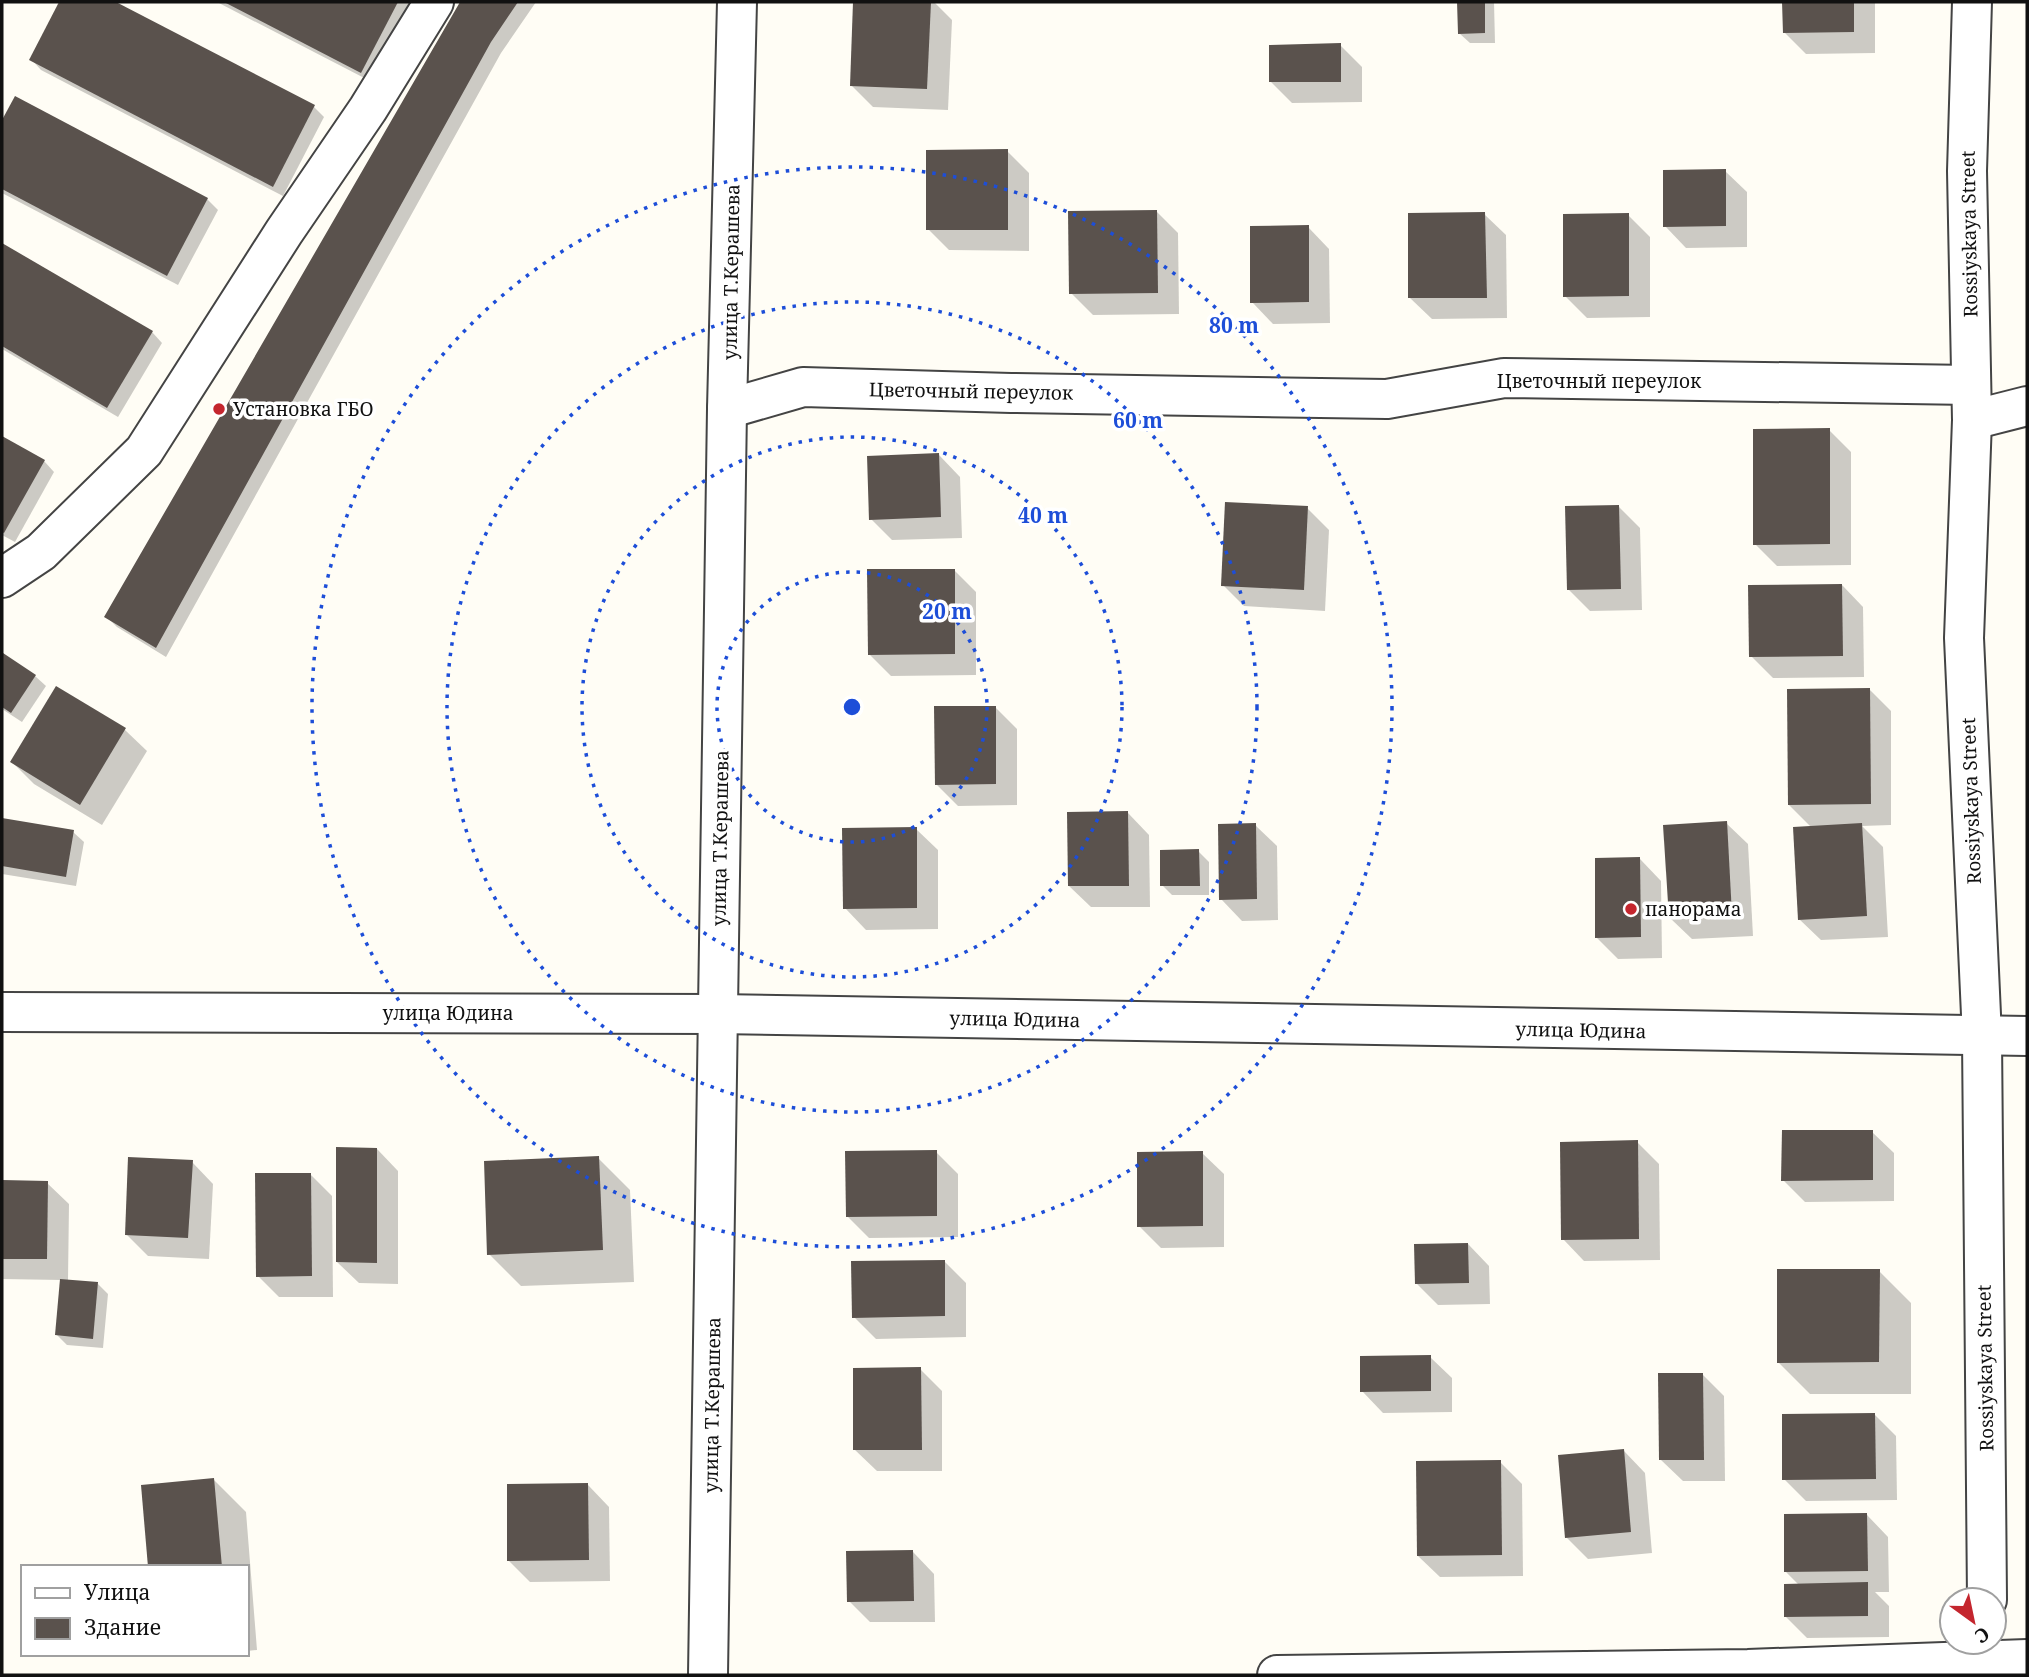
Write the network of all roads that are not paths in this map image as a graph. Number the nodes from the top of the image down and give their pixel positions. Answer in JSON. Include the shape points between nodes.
{"nodes":[{"id":1,"x":434,"y":2,"type":"edge"},
{"id":2,"x":737,"y":2,"type":"edge"},
{"id":3,"x":1972,"y":2,"type":"edge"},
{"id":4,"x":1971,"y":403,"type":"junction"},
{"id":5,"x":2027,"y":406,"type":"edge"},
{"id":6,"x":727,"y":409,"type":"junction"},
{"id":7,"x":2,"y":578,"type":"edge"},
{"id":8,"x":2,"y":1012,"type":"edge"},
{"id":9,"x":718,"y":1014,"type":"junction"},
{"id":10,"x":1982,"y":1037,"type":"junction"},
{"id":11,"x":2027,"y":1037,"type":"edge"},
{"id":12,"x":1987,"y":1586,"type":"edge"},
{"id":13,"x":1987,"y":1659,"type":"edge"},
{"id":14,"x":2027,"y":1659,"type":"edge"},
{"id":15,"x":708,"y":1675,"type":"edge"},
{"id":16,"x":1277,"y":1675,"type":"edge"}],
"edges":[{"from":1,"to":7,"type":"street","via":[[144,451],[41,552]]},
{"from":2,"to":6,"type":"street","name":"улица Т.Керашева"},
{"from":3,"to":4,"type":"street","name":"Rossiyskaya Street","via":[[1967,172]]},
{"from":4,"to":5,"type":"street","name":"Цветочный переулок"},
{"from":4,"to":6,"type":"street","name":"Цветочный переулок","via":[[1504,377],[1387,399],[803,387]]},
{"from":4,"to":10,"type":"street","name":"Rossiyskaya Street","via":[[1965,638]]},
{"from":6,"to":9,"type":"street","name":"улица Т.Керашева"},
{"from":8,"to":9,"type":"street","name":"улица Юдина"},
{"from":9,"to":10,"type":"street","name":"улица Юдина"},
{"from":9,"to":15,"type":"street","name":"улица Т.Керашева"},
{"from":10,"to":11,"type":"street","name":"улица Юдина"},
{"from":10,"to":12,"type":"street","name":"Rossiyskaya Street"},
{"from":13,"to":14,"type":"street"},
{"from":13,"to":16,"type":"street","via":[[1748,1669]]}]}
